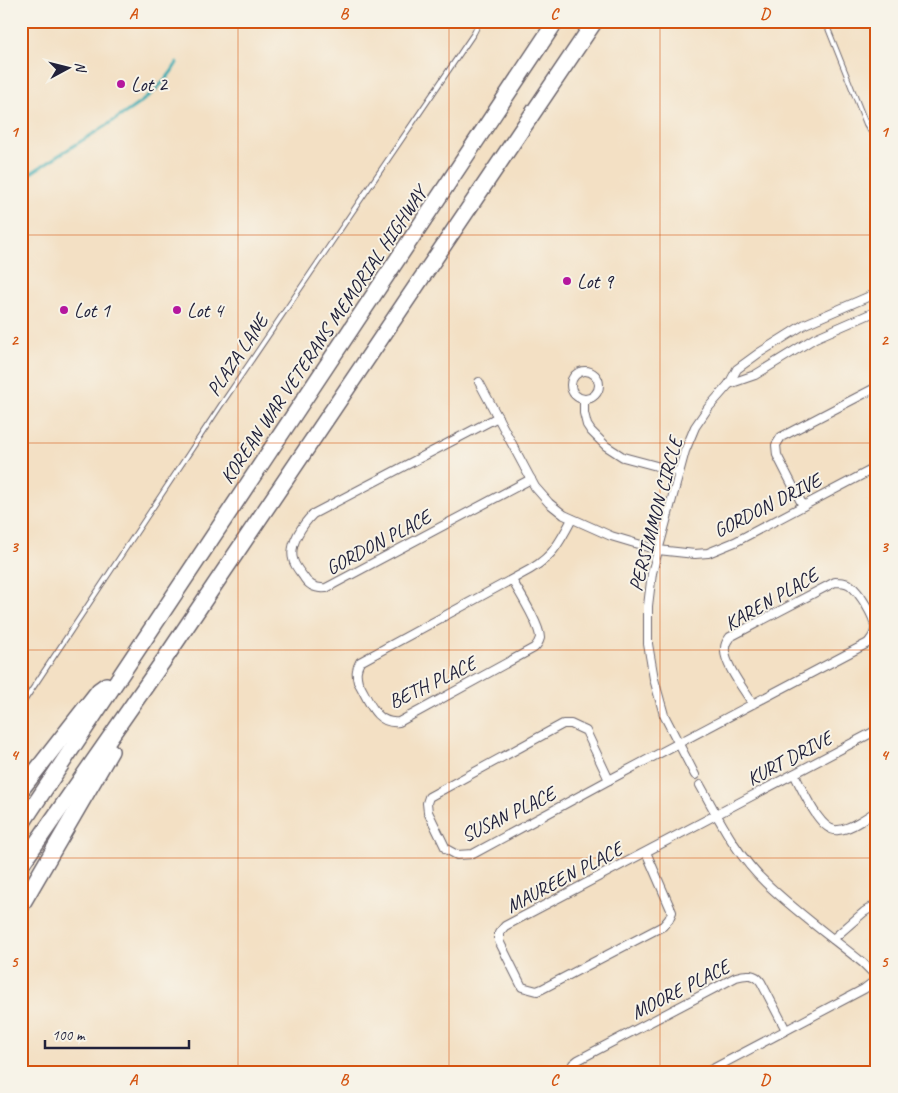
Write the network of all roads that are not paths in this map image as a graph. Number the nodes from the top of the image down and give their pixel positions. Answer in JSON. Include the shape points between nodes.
{"nodes":[{"id":1,"x":480,"y":21,"type":"edge"},
{"id":2,"x":556,"y":21,"type":"edge"},
{"id":3,"x":595,"y":21,"type":"edge"},
{"id":4,"x":825,"y":21,"type":"edge"},
{"id":5,"x":877,"y":141,"type":"edge"},
{"id":6,"x":875,"y":294,"type":"edge"},
{"id":7,"x":877,"y":304,"type":"edge"},
{"id":8,"x":877,"y":311,"type":"edge"},
{"id":9,"x":792,"y":332,"type":"junction"},
{"id":10,"x":804,"y":345,"type":"junction"},
{"id":11,"x":479,"y":382,"type":"dead end"},
{"id":12,"x":729,"y":384,"type":"junction"},
{"id":13,"x":877,"y":387,"type":"edge"},
{"id":14,"x":584,"y":400,"type":"dead end"},
{"id":15,"x":498,"y":417,"type":"junction"},
{"id":16,"x":877,"y":468,"type":"edge"},
{"id":17,"x":679,"y":472,"type":"junction"},
{"id":18,"x":531,"y":479,"type":"junction"},
{"id":19,"x":803,"y":506,"type":"junction"},
{"id":20,"x":572,"y":519,"type":"junction"},
{"id":21,"x":658,"y":550,"type":"junction"},
{"id":22,"x":512,"y":580,"type":"junction"},
{"id":23,"x":166,"y":657,"type":"junction"},
{"id":24,"x":123,"y":672,"type":"junction"},
{"id":25,"x":752,"y":704,"type":"junction"},
{"id":26,"x":21,"y":706,"type":"edge"},
{"id":27,"x":877,"y":730,"type":"edge"},
{"id":28,"x":679,"y":743,"type":"junction"},
{"id":29,"x":794,"y":774,"type":"junction"},
{"id":30,"x":695,"y":775,"type":"dead end"},
{"id":31,"x":609,"y":780,"type":"junction"},
{"id":32,"x":700,"y":786,"type":"dead end"},
{"id":33,"x":21,"y":790,"type":"edge"},
{"id":34,"x":877,"y":812,"type":"edge"},
{"id":35,"x":716,"y":815,"type":"junction"},
{"id":36,"x":21,"y":825,"type":"edge"},
{"id":37,"x":646,"y":852,"type":"junction"},
{"id":38,"x":21,"y":865,"type":"edge"},
{"id":39,"x":877,"y":904,"type":"edge"},
{"id":40,"x":21,"y":906,"type":"edge"},
{"id":41,"x":833,"y":939,"type":"junction"},
{"id":42,"x":877,"y":978,"type":"edge"},
{"id":43,"x":786,"y":1030,"type":"junction"},
{"id":44,"x":570,"y":1072,"type":"edge"},
{"id":45,"x":707,"y":1072,"type":"edge"}],
"edges":[{"from":1,"to":26,"type":"lane","name":"PLAZA LANE"},
{"from":2,"to":24,"type":"highway","name":"KOREAN WAR VETERANS MEMORIAL HIGHWAY"},
{"from":3,"to":23,"type":"highway"},
{"from":4,"to":5,"type":"lane","via":[[866,124]]},
{"from":6,"to":7,"type":"street"},
{"from":6,"to":9,"type":"street","name":"PERSIMMON CIRCLE"},
{"from":8,"to":10,"type":"street","name":"PERSIMMON CIRCLE"},
{"from":9,"to":10,"type":"street"},
{"from":9,"to":12,"type":"street","name":"PERSIMMON CIRCLE","via":[[738,369]]},
{"from":10,"to":12,"type":"street","name":"PERSIMMON CIRCLE","via":[[754,374]]},
{"from":11,"to":15,"type":"street","name":"GORDON DRIVE"},
{"from":12,"to":17,"type":"street","name":"PERSIMMON CIRCLE","via":[[695,427]]},
{"from":13,"to":19,"type":"street","via":[[781,437],[776,445],[777,456]]},
{"from":14,"to":17,"type":"street","via":[[587,425],[606,446],[623,457]]},
{"from":15,"to":18,"type":"street","name":"GORDON DRIVE"},
{"from":15,"to":18,"type":"street","name":"GORDON PLACE","via":[[313,514],[304,523],[292,548],[293,562],[307,582],[314,587],[326,588]]},
{"from":16,"to":19,"type":"street","name":"GORDON DRIVE"},
{"from":17,"to":21,"type":"street","name":"PERSIMMON CIRCLE"},
{"from":18,"to":20,"type":"street","name":"GORDON DRIVE","via":[[550,503]]},
{"from":19,"to":21,"type":"street","name":"GORDON DRIVE","via":[[708,553]]},
{"from":20,"to":21,"type":"street","name":"GORDON DRIVE","via":[[611,536]]},
{"from":20,"to":22,"type":"street","name":"BETH PLACE","via":[[550,556]]},
{"from":21,"to":28,"type":"street","name":"PERSIMMON CIRCLE","via":[[648,606],[648,644],[664,715]]},
{"from":22,"to":22,"type":"street","name":"BETH PLACE","via":[[360,662],[356,676],[378,717],[386,722],[399,722],[538,644],[538,628]]},
{"from":23,"to":38,"type":"highway"},
{"from":23,"to":40,"type":"highway"},
{"from":24,"to":33,"type":"highway","name":"KOREAN WAR VETERANS MEMORIAL HIGHWAY","via":[[99,690]]},
{"from":24,"to":36,"type":"highway","name":"KOREAN WAR VETERANS MEMORIAL HIGHWAY"},
{"from":25,"to":25,"type":"street","name":"KAREN PLACE","via":[[726,659],[725,644],[730,637],[835,582],[851,586],[872,615],[876,631],[868,643]]},
{"from":25,"to":28,"type":"street","name":"KAREN PLACE"},
{"from":27,"to":29,"type":"street","name":"KURT DRIVE"},
{"from":28,"to":30,"type":"street","name":"PERSIMMON CIRCLE"},
{"from":28,"to":31,"type":"street","name":"KAREN PLACE"},
{"from":29,"to":34,"type":"street","via":[[828,829],[844,829]]},
{"from":29,"to":35,"type":"street","name":"KURT DRIVE"},
{"from":31,"to":31,"type":"street","name":"SUSAN PLACE","via":[[473,854],[457,855],[446,849],[428,812],[429,797],[434,793],[563,724],[586,731]]},
{"from":32,"to":35,"type":"street"},
{"from":35,"to":37,"type":"street","name":"MAUREEN PLACE"},
{"from":35,"to":41,"type":"street","via":[[742,855],[765,882]]},
{"from":37,"to":37,"type":"street","name":"MAUREEN PLACE","via":[[672,912],[663,926],[542,989],[522,987],[499,941],[499,933],[504,926]]},
{"from":39,"to":41,"type":"street"},
{"from":41,"to":42,"type":"street"},
{"from":42,"to":43,"type":"street","via":[[864,989]]},
{"from":43,"to":44,"type":"street","name":"MOORE PLACE","via":[[762,982],[744,974],[578,1060]]},
{"from":43,"to":45,"type":"street"}]}
